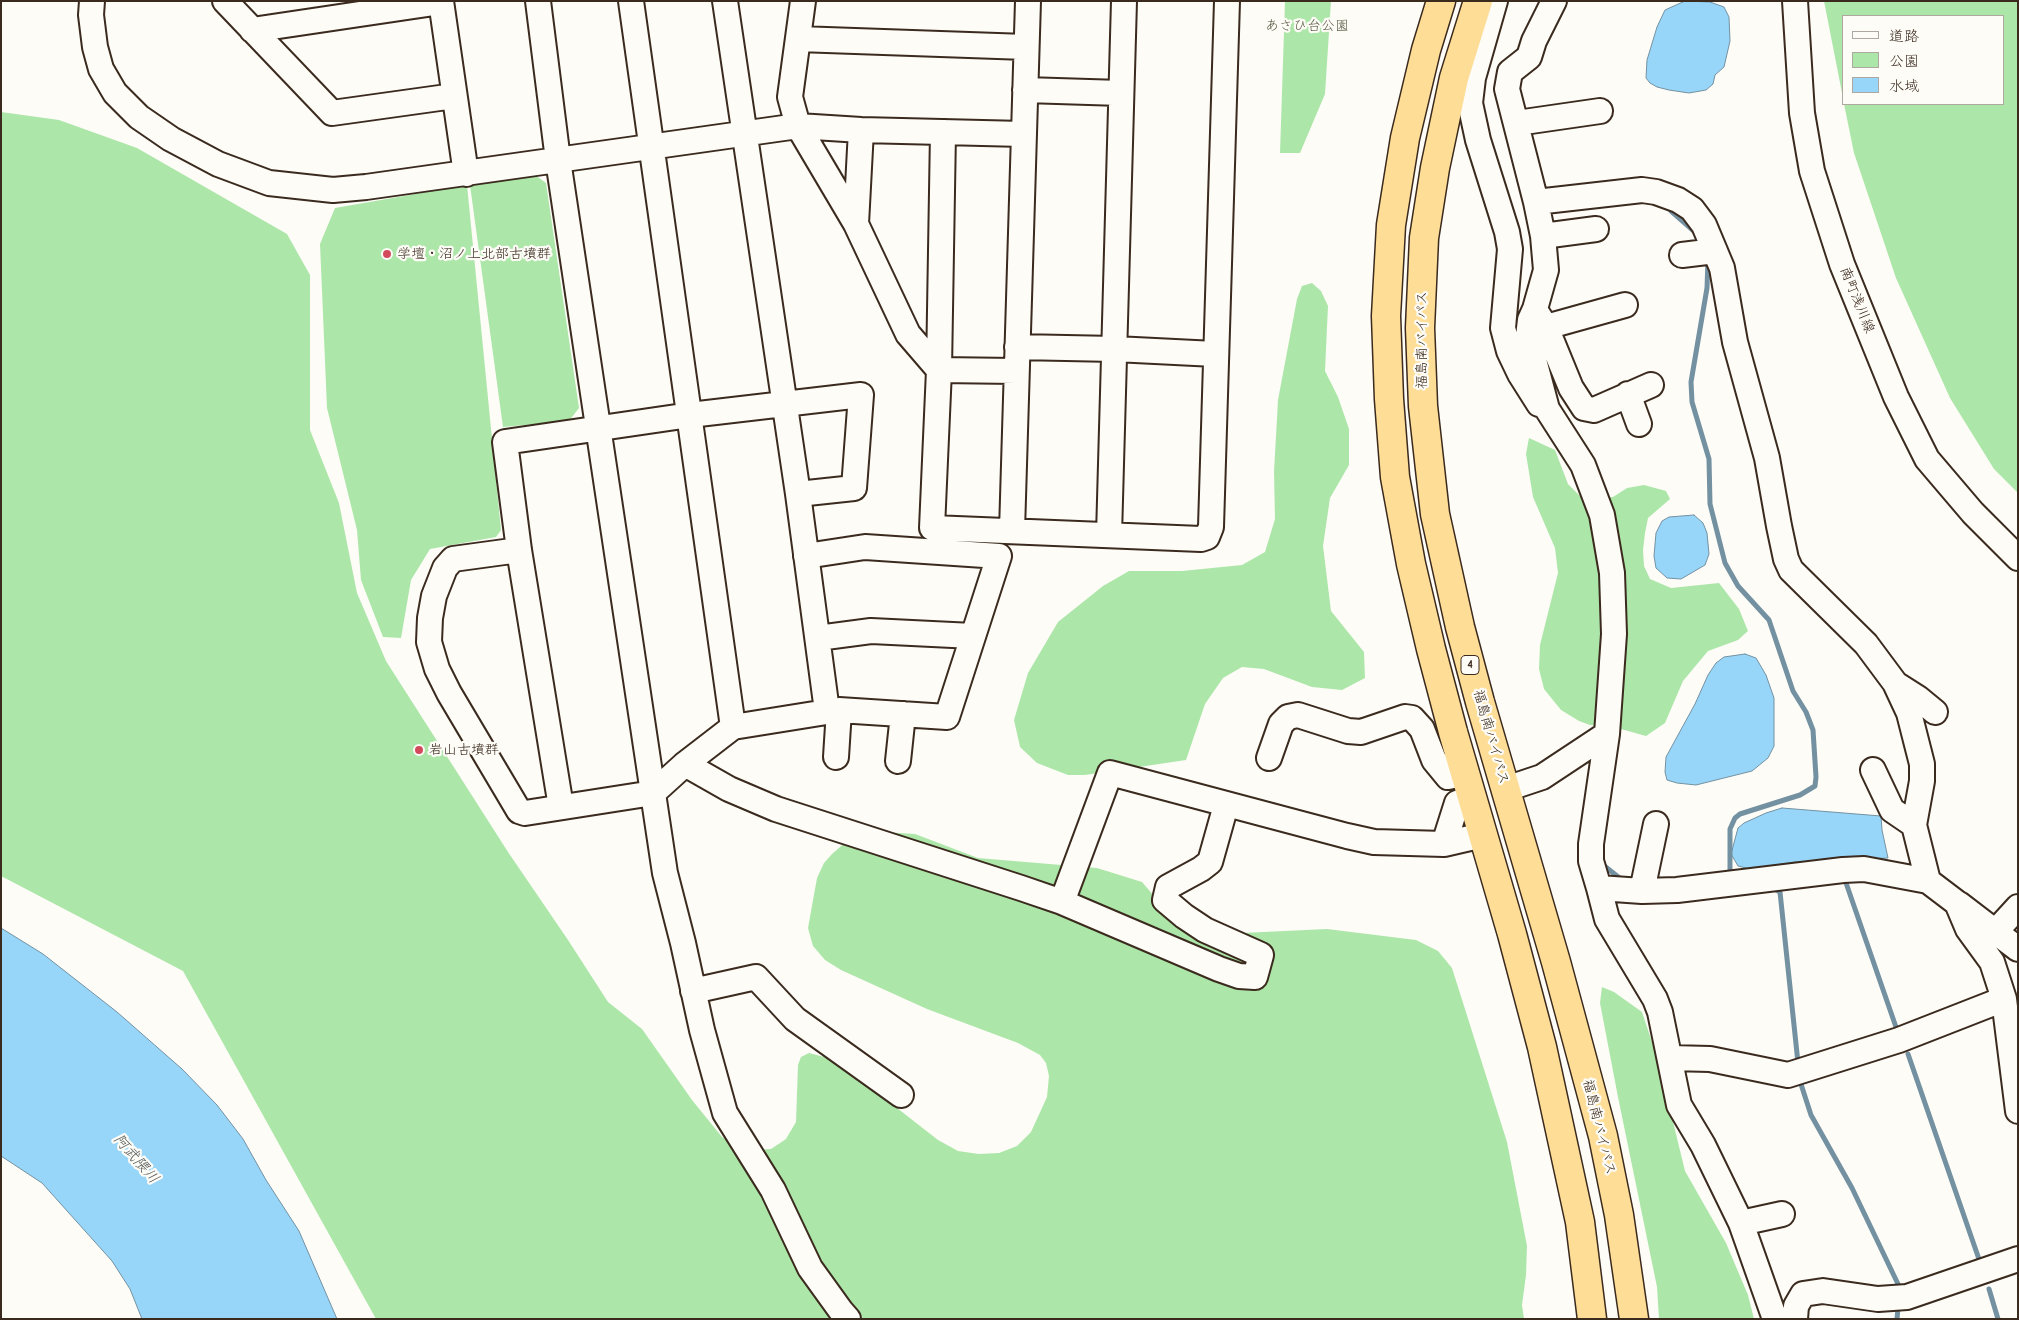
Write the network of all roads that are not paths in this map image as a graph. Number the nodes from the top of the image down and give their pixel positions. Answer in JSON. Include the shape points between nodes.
{"nodes":[{"id":1,"x":92,"y":1,"type":"edge"},
{"id":2,"x":225,"y":1,"type":"edge"},
{"id":3,"x":538,"y":1,"type":"edge"},
{"id":4,"x":631,"y":1,"type":"edge"},
{"id":5,"x":725,"y":1,"type":"edge"},
{"id":6,"x":803,"y":1,"type":"edge"},
{"id":7,"x":1028,"y":1,"type":"edge"},
{"id":8,"x":1124,"y":1,"type":"edge"},
{"id":9,"x":1227,"y":1,"type":"edge"},
{"id":10,"x":1441,"y":1,"type":"edge"},
{"id":11,"x":1478,"y":1,"type":"edge"},
{"id":12,"x":1495,"y":1,"type":"edge"},
{"id":13,"x":1554,"y":1,"type":"edge"},
{"id":14,"x":1795,"y":1,"type":"edge"},
{"id":15,"x":441,"y":2,"type":"edge"},
{"id":16,"x":252,"y":30,"type":"junction"},
{"id":17,"x":798,"y":39,"type":"junction"},
{"id":18,"x":1026,"y":47,"type":"junction"},
{"id":19,"x":1025,"y":90,"type":"junction"},
{"id":20,"x":1121,"y":93,"type":"junction"},
{"id":21,"x":454,"y":96,"type":"junction"},
{"id":22,"x":1600,"y":111,"type":"dead end"},
{"id":23,"x":1517,"y":123,"type":"junction"},
{"id":24,"x":798,"y":126,"type":"junction"},
{"id":25,"x":861,"y":130,"type":"junction"},
{"id":26,"x":944,"y":132,"type":"junction"},
{"id":27,"x":745,"y":133,"type":"junction"},
{"id":28,"x":1023,"y":134,"type":"junction"},
{"id":29,"x":652,"y":145,"type":"junction"},
{"id":30,"x":558,"y":160,"type":"junction"},
{"id":31,"x":466,"y":174,"type":"junction"},
{"id":32,"x":1536,"y":202,"type":"junction"},
{"id":33,"x":856,"y":224,"type":"junction"},
{"id":34,"x":1596,"y":229,"type":"dead end"},
{"id":35,"x":1542,"y":236,"type":"junction"},
{"id":36,"x":1715,"y":251,"type":"junction"},
{"id":37,"x":1682,"y":255,"type":"dead end"},
{"id":38,"x":1625,"y":305,"type":"dead end"},
{"id":39,"x":1540,"y":318,"type":"junction"},
{"id":40,"x":1017,"y":347,"type":"junction"},
{"id":41,"x":1114,"y":349,"type":"junction"},
{"id":42,"x":1215,"y":354,"type":"junction"},
{"id":43,"x":939,"y":370,"type":"junction"},
{"id":44,"x":1016,"y":371,"type":"junction"},
{"id":45,"x":1651,"y":384,"type":"dead end"},
{"id":46,"x":1628,"y":394,"type":"junction"},
{"id":47,"x":784,"y":404,"type":"junction"},
{"id":48,"x":1547,"y":409,"type":"junction"},
{"id":49,"x":690,"y":416,"type":"junction"},
{"id":50,"x":1639,"y":424,"type":"dead end"},
{"id":51,"x":599,"y":430,"type":"junction"},
{"id":52,"x":798,"y":494,"type":"junction"},
{"id":53,"x":1012,"y":530,"type":"junction"},
{"id":54,"x":1109,"y":535,"type":"junction"},
{"id":55,"x":519,"y":550,"type":"junction"},
{"id":56,"x":806,"y":556,"type":"junction"},
{"id":57,"x":2018,"y":558,"type":"edge"},
{"id":58,"x":972,"y":636,"type":"junction"},
{"id":59,"x":818,"y":638,"type":"junction"},
{"id":60,"x":1895,"y":683,"type":"junction"},
{"id":61,"x":833,"y":710,"type":"junction"},
{"id":62,"x":1935,"y":712,"type":"dead end"},
{"id":63,"x":903,"y":714,"type":"junction"},
{"id":64,"x":733,"y":727,"type":"junction"},
{"id":65,"x":1607,"y":734,"type":"junction"},
{"id":66,"x":836,"y":756,"type":"dead end"},
{"id":67,"x":1269,"y":758,"type":"dead end"},
{"id":68,"x":898,"y":761,"type":"dead end"},
{"id":69,"x":685,"y":764,"type":"junction"},
{"id":70,"x":1873,"y":770,"type":"dead end"},
{"id":71,"x":1470,"y":785,"type":"junction"},
{"id":72,"x":1506,"y":789,"type":"junction"},
{"id":73,"x":654,"y":793,"type":"junction"},
{"id":74,"x":1226,"y":805,"type":"junction"},
{"id":75,"x":561,"y":807,"type":"junction"},
{"id":76,"x":1656,"y":824,"type":"dead end"},
{"id":77,"x":1914,"y":825,"type":"junction"},
{"id":78,"x":1483,"y":835,"type":"junction"},
{"id":79,"x":1444,"y":844,"type":"junction"},
{"id":80,"x":1928,"y":881,"type":"junction"},
{"id":81,"x":1599,"y":888,"type":"junction"},
{"id":82,"x":1642,"y":891,"type":"junction"},
{"id":83,"x":1062,"y":902,"type":"junction"},
{"id":84,"x":1958,"y":903,"type":"junction"},
{"id":85,"x":2018,"y":907,"type":"edge"},
{"id":86,"x":1996,"y":931,"type":"junction"},
{"id":87,"x":2018,"y":949,"type":"edge"},
{"id":88,"x":694,"y":992,"type":"junction"},
{"id":89,"x":2004,"y":999,"type":"junction"},
{"id":90,"x":1670,"y":1058,"type":"junction"},
{"id":91,"x":901,"y":1095,"type":"dead end"},
{"id":92,"x":2018,"y":1111,"type":"edge"},
{"id":93,"x":1782,"y":1214,"type":"dead end"},
{"id":94,"x":1741,"y":1223,"type":"junction"},
{"id":95,"x":2018,"y":1259,"type":"edge"},
{"id":96,"x":848,"y":1319,"type":"edge"},
{"id":97,"x":1592,"y":1319,"type":"edge"},
{"id":98,"x":1634,"y":1319,"type":"edge"},
{"id":99,"x":1775,"y":1319,"type":"edge"},
{"id":100,"x":1795,"y":1319,"type":"edge"}],
"edges":[{"from":1,"to":31,"type":"street","via":[[94,47],[101,69],[115,93],[139,117],[171,139],[218,164],[269,183],[333,190]]},
{"from":2,"to":16,"type":"street"},
{"from":3,"to":30,"type":"street"},
{"from":4,"to":29,"type":"street"},
{"from":5,"to":27,"type":"street"},
{"from":6,"to":17,"type":"street"},
{"from":7,"to":18,"type":"street"},
{"from":8,"to":20,"type":"street"},
{"from":9,"to":42,"type":"street"},
{"from":10,"to":71,"type":"highway","via":[[1405,138],[1390,225],[1386,316],[1388,399],[1395,477],[1411,564],[1433,658]]},
{"from":11,"to":72,"type":"highway","name":"福島南バイパス","number":"4","via":[[1454,78],[1435,168],[1424,238],[1420,328],[1423,406],[1435,514],[1460,627]]},
{"from":12,"to":48,"type":"street","via":[[1473,78],[1470,103],[1510,249],[1503,328],[1520,374],[1536,402]]},
{"from":13,"to":23,"type":"street","via":[[1529,57],[1510,72],[1507,89]]},
{"from":14,"to":57,"type":"street","name":"南町浅川線","via":[[1802,113],[1812,171],[1842,264],[1896,397],[1927,459],[1973,513]]},
{"from":15,"to":16,"type":"street"},
{"from":15,"to":21,"type":"street"},
{"from":16,"to":21,"type":"street","via":[[332,113]]},
{"from":17,"to":18,"type":"street"},
{"from":17,"to":24,"type":"street","via":[[790,97]]},
{"from":18,"to":19,"type":"street"},
{"from":19,"to":20,"type":"street"},
{"from":19,"to":28,"type":"street"},
{"from":20,"to":41,"type":"street"},
{"from":21,"to":31,"type":"street"},
{"from":22,"to":23,"type":"street"},
{"from":23,"to":32,"type":"street"},
{"from":24,"to":25,"type":"street"},
{"from":24,"to":27,"type":"street"},
{"from":24,"to":33,"type":"street"},
{"from":25,"to":26,"type":"street"},
{"from":25,"to":33,"type":"street"},
{"from":26,"to":28,"type":"street"},
{"from":26,"to":43,"type":"street"},
{"from":27,"to":29,"type":"street"},
{"from":27,"to":47,"type":"street"},
{"from":28,"to":40,"type":"street"},
{"from":29,"to":30,"type":"street"},
{"from":29,"to":49,"type":"street"},
{"from":30,"to":31,"type":"street"},
{"from":30,"to":51,"type":"street"},
{"from":32,"to":35,"type":"street"},
{"from":32,"to":36,"type":"street","via":[[1642,190],[1656,192],[1678,200],[1692,210],[1704,225]]},
{"from":33,"to":43,"type":"street","via":[[908,334]]},
{"from":34,"to":35,"type":"street"},
{"from":35,"to":39,"type":"street","via":[[1546,270]]},
{"from":36,"to":37,"type":"street"},
{"from":36,"to":60,"type":"street","via":[[1722,268],[1735,342],[1767,458],[1786,559],[1791,570],[1866,644]]},
{"from":38,"to":39,"type":"street"},
{"from":39,"to":46,"type":"street","via":[[1571,388],[1584,408],[1594,410]]},
{"from":39,"to":48,"type":"street","via":[[1530,320],[1528,337]]},
{"from":40,"to":41,"type":"street"},
{"from":40,"to":44,"type":"street"},
{"from":41,"to":42,"type":"street"},
{"from":41,"to":54,"type":"street"},
{"from":42,"to":54,"type":"street","via":[[1211,527],[1207,537]]},
{"from":43,"to":44,"type":"street"},
{"from":43,"to":53,"type":"street","via":[[932,528]]},
{"from":44,"to":53,"type":"street"},
{"from":45,"to":46,"type":"street"},
{"from":46,"to":50,"type":"street"},
{"from":47,"to":49,"type":"street"},
{"from":47,"to":52,"type":"street"},
{"from":47,"to":52,"type":"street","via":[[860,395],[854,488]]},
{"from":48,"to":65,"type":"street","via":[[1583,465],[1602,515],[1612,573],[1614,634]]},
{"from":49,"to":51,"type":"street"},
{"from":49,"to":64,"type":"street"},
{"from":51,"to":55,"type":"street","via":[[505,442]]},
{"from":51,"to":73,"type":"street"},
{"from":52,"to":56,"type":"street"},
{"from":53,"to":54,"type":"street"},
{"from":55,"to":75,"type":"street"},
{"from":55,"to":75,"type":"street","via":[[453,559],[445,568],[434,596],[429,642],[449,693],[519,811],[525,813]]},
{"from":56,"to":58,"type":"street","via":[[864,548],[999,556]]},
{"from":56,"to":59,"type":"street"},
{"from":58,"to":59,"type":"street","via":[[871,631]]},
{"from":58,"to":63,"type":"street","via":[[947,717]]},
{"from":59,"to":61,"type":"street"},
{"from":60,"to":62,"type":"street"},
{"from":60,"to":77,"type":"street","via":[[1909,712],[1922,764]]},
{"from":61,"to":63,"type":"street"},
{"from":61,"to":64,"type":"street"},
{"from":61,"to":66,"type":"street"},
{"from":63,"to":68,"type":"street"},
{"from":64,"to":69,"type":"street"},
{"from":65,"to":72,"type":"street","via":[[1542,777]]},
{"from":65,"to":81,"type":"street","via":[[1591,844],[1591,861]]},
{"from":67,"to":71,"type":"street","via":[[1281,724],[1288,717],[1298,714],[1348,731],[1361,732],[1405,717],[1412,718],[1422,729],[1434,760],[1448,776]]},
{"from":69,"to":73,"type":"street"},
{"from":69,"to":83,"type":"street","via":[[728,789],[776,810]]},
{"from":70,"to":77,"type":"street","via":[[1892,810]]},
{"from":71,"to":78,"type":"highway"},
{"from":71,"to":79,"type":"street","via":[[1457,803]]},
{"from":72,"to":98,"type":"highway","name":"福島南バイパス","number":"4","via":[[1603,1136],[1619,1215]]},
{"from":73,"to":75,"type":"street"},
{"from":73,"to":88,"type":"street","via":[[665,873]]},
{"from":74,"to":79,"type":"street","via":[[1374,842]]},
{"from":74,"to":83,"type":"street","via":[[1110,773]]},
{"from":74,"to":83,"type":"street","via":[[1210,862],[1168,887],[1165,900],[1205,930],[1261,955],[1255,977],[1219,969]]},
{"from":76,"to":82,"type":"street"},
{"from":77,"to":80,"type":"street"},
{"from":78,"to":79,"type":"street"},
{"from":78,"to":97,"type":"highway","via":[[1512,934],[1556,1110],[1580,1222]]},
{"from":80,"to":82,"type":"street","via":[[1864,869],[1723,886]]},
{"from":80,"to":84,"type":"street"},
{"from":81,"to":82,"type":"street"},
{"from":81,"to":90,"type":"street","via":[[1606,920],[1655,999]]},
{"from":84,"to":86,"type":"street"},
{"from":84,"to":89,"type":"street","via":[[1968,929],[1992,962]]},
{"from":85,"to":86,"type":"street"},
{"from":86,"to":87,"type":"street"},
{"from":88,"to":91,"type":"street","via":[[756,977],[795,1019]]},
{"from":88,"to":96,"type":"street","via":[[724,1113],[773,1190],[810,1268]]},
{"from":89,"to":90,"type":"street","via":[[1899,1040],[1788,1075],[1710,1059]]},
{"from":89,"to":92,"type":"street"},
{"from":90,"to":94,"type":"street","via":[[1680,1105],[1703,1144]]},
{"from":93,"to":94,"type":"street"},
{"from":94,"to":99,"type":"street"},
{"from":95,"to":100,"type":"street","via":[[1907,1297],[1878,1299],[1823,1291],[1803,1294],[1796,1306]]}]}
